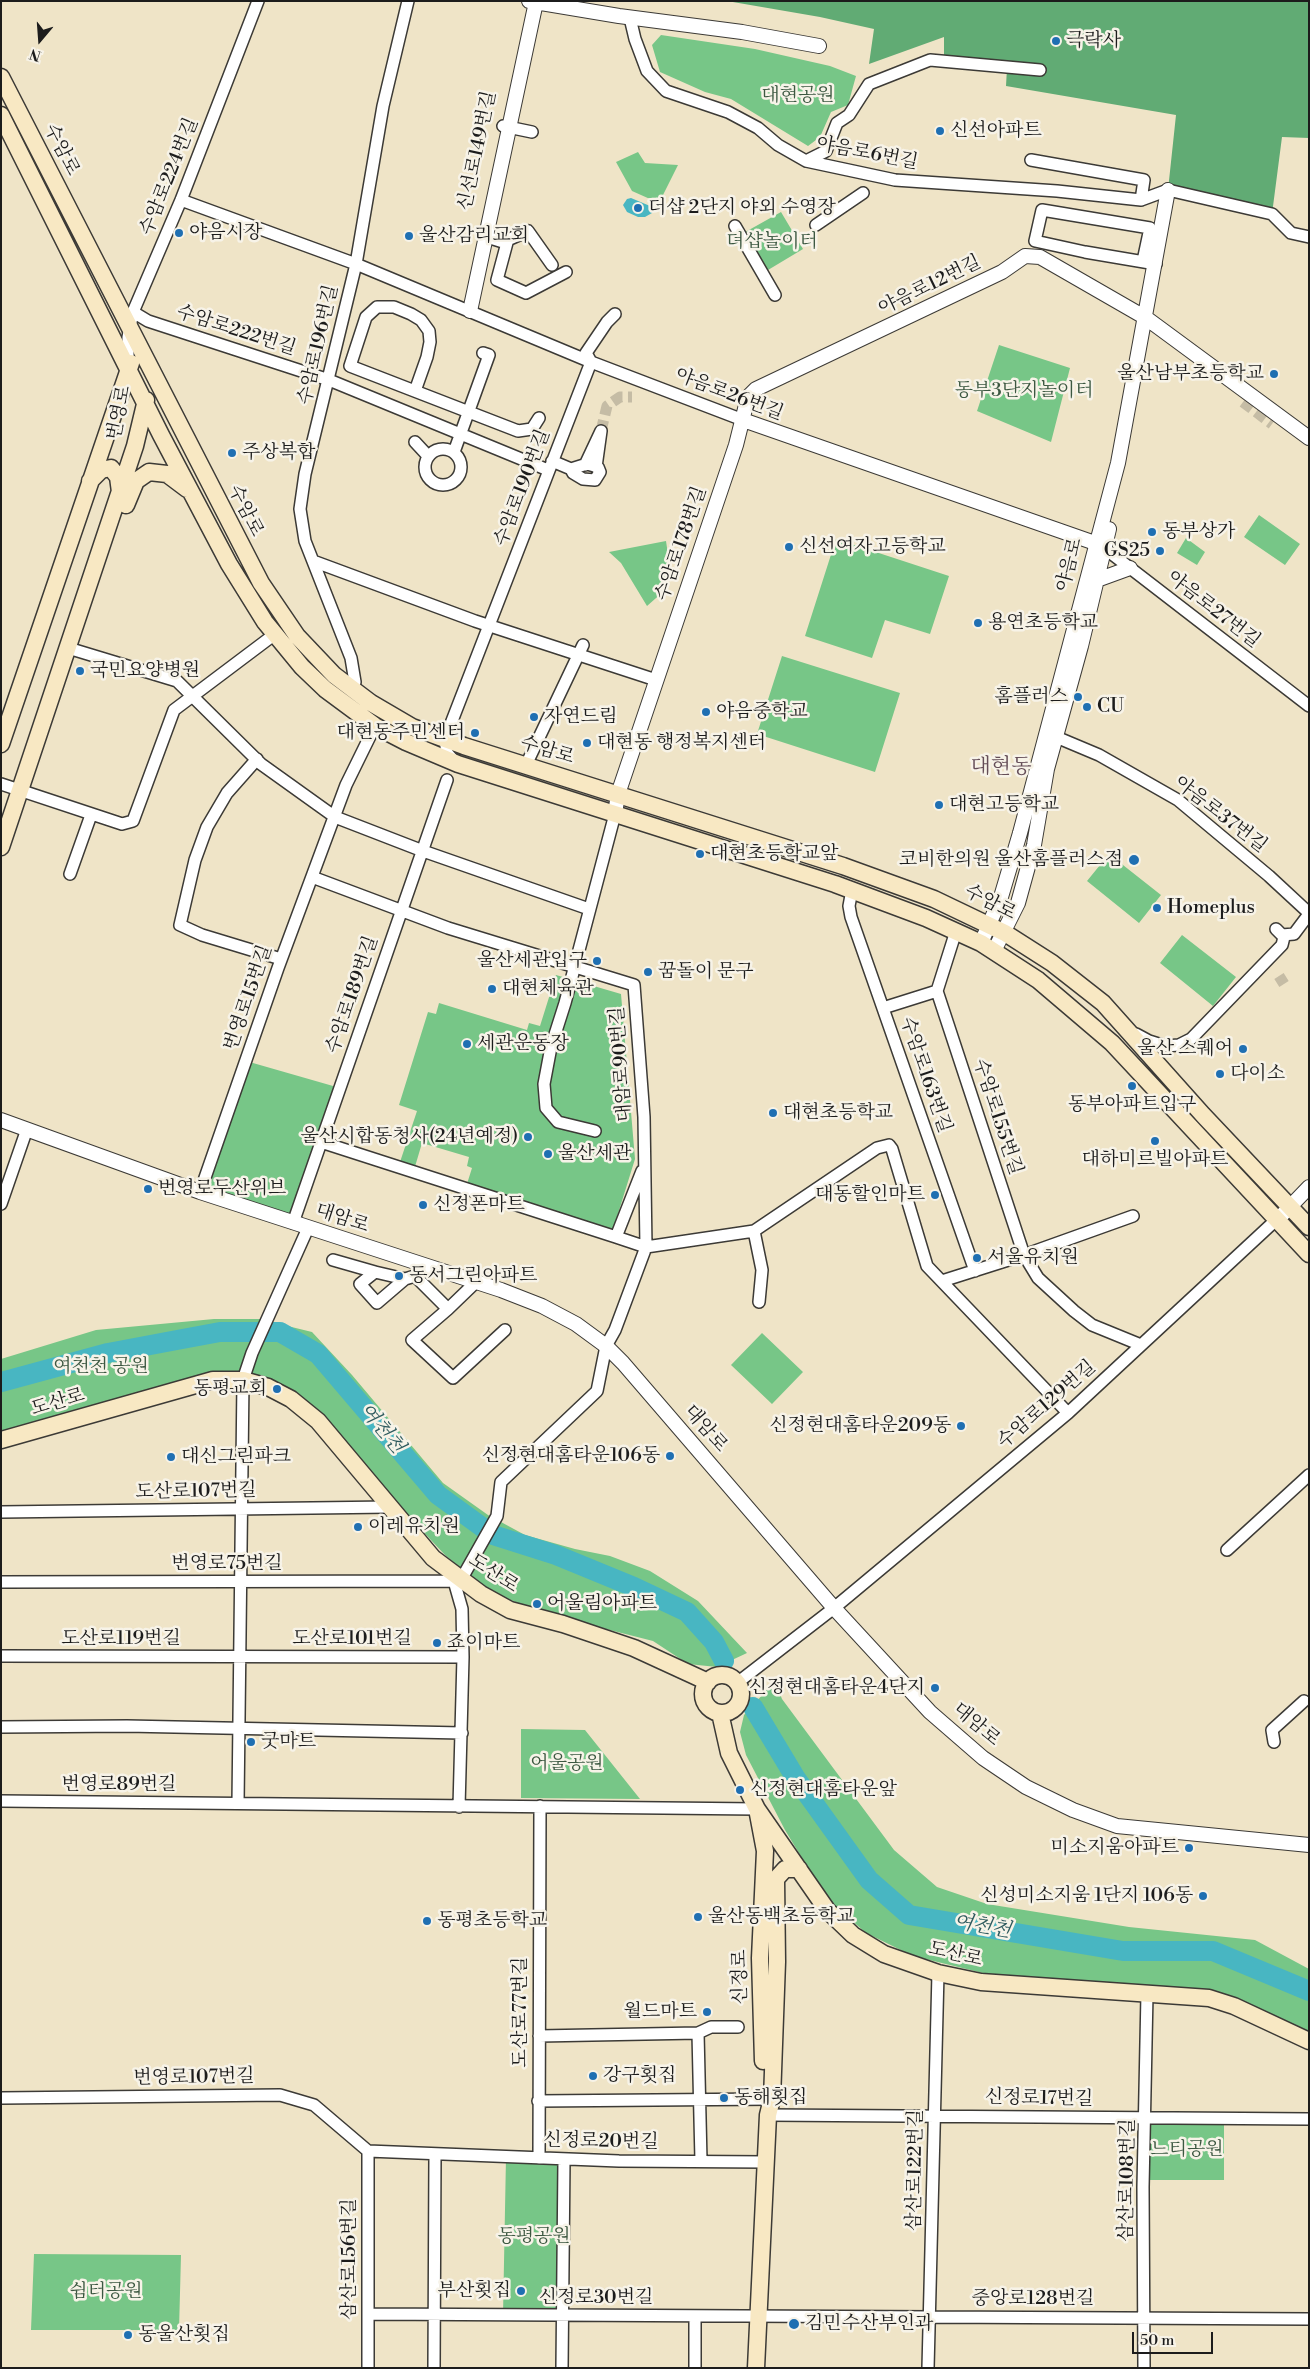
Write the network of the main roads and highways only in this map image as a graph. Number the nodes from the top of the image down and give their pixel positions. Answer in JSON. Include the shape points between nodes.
{"nodes":[{"id":1,"x":1,"y":77,"type":"edge"},
{"id":2,"x":1,"y":115,"type":"edge"},
{"id":3,"x":143,"y":354,"type":"junction"},
{"id":4,"x":128,"y":368,"type":"junction"},
{"id":5,"x":146,"y":403,"type":"junction"},
{"id":6,"x":90,"y":481,"type":"junction"},
{"id":7,"x":120,"y":492,"type":"junction"},
{"id":8,"x":193,"y":496,"type":"junction"},
{"id":9,"x":92,"y":574,"type":"junction"},
{"id":10,"x":1,"y":744,"type":"edge"},
{"id":11,"x":1,"y":847,"type":"edge"},
{"id":12,"x":1309,"y":1227,"type":"edge"},
{"id":13,"x":1309,"y":1254,"type":"edge"},
{"id":14,"x":1,"y":1440,"type":"edge"},
{"id":15,"x":708,"y":1682,"type":"junction"},
{"id":16,"x":720,"y":1713,"type":"junction"},
{"id":17,"x":757,"y":1809,"type":"junction"},
{"id":18,"x":781,"y":1842,"type":"junction"},
{"id":19,"x":799,"y":1869,"type":"junction"},
{"id":20,"x":776,"y":1879,"type":"junction"},
{"id":21,"x":1309,"y":2041,"type":"edge"},
{"id":22,"x":768,"y":2104,"type":"junction"},
{"id":23,"x":756,"y":2368,"type":"edge"}],
"edges":[{"from":1,"to":3,"type":"main road","name":"수암로","via":[[131,319]]},
{"from":2,"to":4,"type":"main road","name":"수암로"},
{"from":3,"to":4,"type":"main road","name":"번영로","via":[[135,358]]},
{"from":3,"to":5,"type":"main road","name":"번영로"},
{"from":3,"to":12,"type":"main road","name":"수암로","via":[[241,546],[278,611],[313,655],[353,690],[412,727],[843,866],[934,899],[1005,932],[1084,986]]},
{"from":4,"to":5,"type":"main road","name":"수암로"},
{"from":4,"to":6,"type":"main road","name":"번영로"},
{"from":5,"to":7,"type":"main road","name":"번영로"},
{"from":5,"to":8,"type":"main road","name":"수암로"},
{"from":6,"to":7,"type":"main road","via":[[101,470],[111,468],[118,477]]},
{"from":6,"to":10,"type":"main road","name":"번영로"},
{"from":7,"to":9,"type":"main road","name":"번영로"},
{"from":8,"to":9,"type":"main road","via":[[168,474],[155,472],[140,477]]},
{"from":8,"to":13,"type":"main road","name":"수암로","via":[[229,564],[274,634],[325,689],[375,726],[458,764],[852,890],[956,931],[987,947],[1064,1000],[1112,1043]]},
{"from":9,"to":11,"type":"main road","name":"번영로"},
{"from":14,"to":15,"type":"main road","name":"도산로","via":[[203,1382],[243,1380],[268,1387],[318,1421],[433,1558],[458,1579],[510,1610],[634,1648]]},
{"from":15,"to":16,"type":"main road","via":[[703,1698],[707,1707]]},
{"from":15,"to":16,"type":"main road","via":[[721,1676],[743,1679],[736,1706],[731,1711]]},
{"from":16,"to":17,"type":"main road","name":"도산로","via":[[729,1753]]},
{"from":17,"to":18,"type":"main road","name":"도산로"},
{"from":17,"to":22,"type":"main road","name":"신정로","via":[[765,1851],[760,1958]]},
{"from":18,"to":19,"type":"main road","name":"도산로"},
{"from":18,"to":20,"type":"main road","name":"신정로"},
{"from":19,"to":20,"type":"main road","via":[[785,1869]]},
{"from":19,"to":21,"type":"main road","name":"도산로","via":[[827,1910],[853,1935],[884,1954],[938,1974],[981,1982],[1209,1998],[1234,2006]]},
{"from":20,"to":22,"type":"main road","name":"신정로","via":[[777,1962]]},
{"from":22,"to":23,"type":"main road","name":"신정로"}]}
